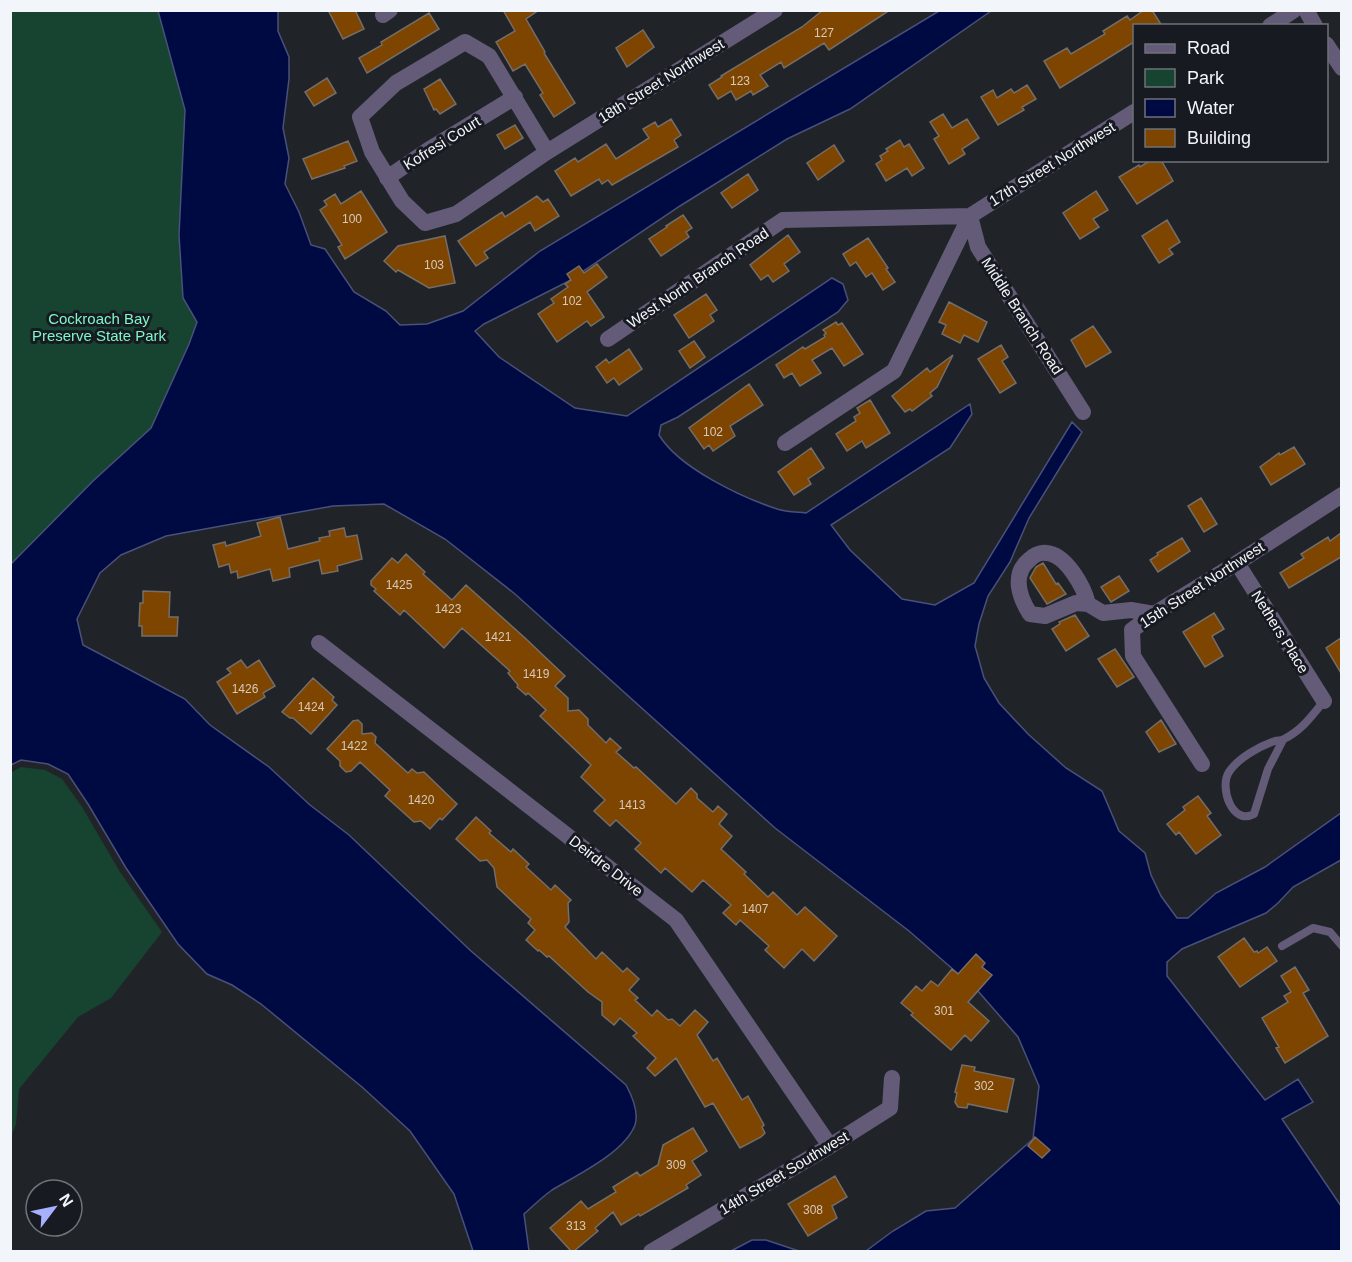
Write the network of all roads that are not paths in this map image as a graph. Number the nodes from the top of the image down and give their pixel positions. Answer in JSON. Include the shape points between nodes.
{"nodes":[{"id":1,"x":775,"y":10,"type":"edge"},
{"id":2,"x":1294,"y":10,"type":"edge"},
{"id":3,"x":1306,"y":10,"type":"edge"},
{"id":4,"x":1273,"y":24,"type":"edge"},
{"id":5,"x":1314,"y":24,"type":"edge"},
{"id":6,"x":1328,"y":47,"type":"edge"},
{"id":7,"x":1341,"y":68,"type":"edge"},
{"id":8,"x":515,"y":97,"type":"junction"},
{"id":9,"x":1133,"y":113,"type":"edge"},
{"id":10,"x":547,"y":152,"type":"junction"},
{"id":11,"x":387,"y":178,"type":"junction"},
{"id":12,"x":970,"y":216,"type":"junction"},
{"id":13,"x":608,"y":339,"type":"dead end"},
{"id":14,"x":1083,"y":412,"type":"dead end"},
{"id":15,"x":785,"y":443,"type":"dead end"},
{"id":16,"x":1341,"y":495,"type":"edge"},
{"id":17,"x":1237,"y":563,"type":"junction"},
{"id":18,"x":1088,"y":604,"type":"junction"},
{"id":19,"x":1154,"y":614,"type":"junction"},
{"id":20,"x":319,"y":643,"type":"dead end"},
{"id":21,"x":1324,"y":701,"type":"joint"},
{"id":22,"x":1283,"y":740,"type":"junction"},
{"id":23,"x":1202,"y":764,"type":"dead end"},
{"id":24,"x":1282,"y":945,"type":"dead end"},
{"id":25,"x":1341,"y":946,"type":"edge"},
{"id":26,"x":892,"y":1078,"type":"dead end"},
{"id":27,"x":830,"y":1146,"type":"junction"},
{"id":28,"x":651,"y":1251,"type":"edge"}],
"edges":[{"from":1,"to":10,"type":"street","name":"18th Street Northwest"},
{"from":2,"to":4,"type":"street"},
{"from":3,"to":5,"type":"street"},
{"from":6,"to":7,"type":"street"},
{"from":8,"to":10,"type":"street","name":"Kofresi Court"},
{"from":8,"to":11,"type":"street","name":"Kofresi Court"},
{"from":8,"to":11,"type":"street","name":"Kofresi Court","via":[[489,56],[465,42],[396,82],[360,117],[372,152]]},
{"from":9,"to":12,"type":"street","name":"17th Street Northwest"},
{"from":10,"to":11,"type":"street","name":"18th Street Northwest","via":[[456,214],[425,223],[402,201]]},
{"from":12,"to":13,"type":"street","name":"West North Branch Road","via":[[783,220]]},
{"from":12,"to":14,"type":"street","name":"Middle Branch Road","via":[[978,247]]},
{"from":12,"to":15,"type":"street","via":[[894,371]]},
{"from":16,"to":17,"type":"street","name":"15th Street Northwest"},
{"from":17,"to":19,"type":"street","name":"15th Street Northwest"},
{"from":17,"to":21,"type":"street","name":"Nethers Place"},
{"from":18,"to":18,"type":"street","via":[[1076,603],[1045,616],[1030,615],[1021,600],[1018,582],[1025,563],[1038,554],[1056,556],[1077,578]]},
{"from":18,"to":19,"type":"street","via":[[1103,613],[1131,610]]},
{"from":19,"to":23,"type":"street","name":"15th Street Northwest","via":[[1132,630],[1133,656]]},
{"from":20,"to":27,"type":"street","name":"Deirdre Drive","via":[[676,920]]},
{"from":21,"to":22,"type":"lane","via":[[1305,725]]},
{"from":22,"to":22,"type":"lane","via":[[1252,753],[1228,773],[1224,787],[1241,817],[1254,814],[1268,769]]},
{"from":24,"to":25,"type":"lane","via":[[1313,928],[1330,932]]},
{"from":26,"to":27,"type":"street","name":"14th Street Southwest","via":[[890,1108]]},
{"from":27,"to":28,"type":"street","name":"14th Street Southwest"}]}
